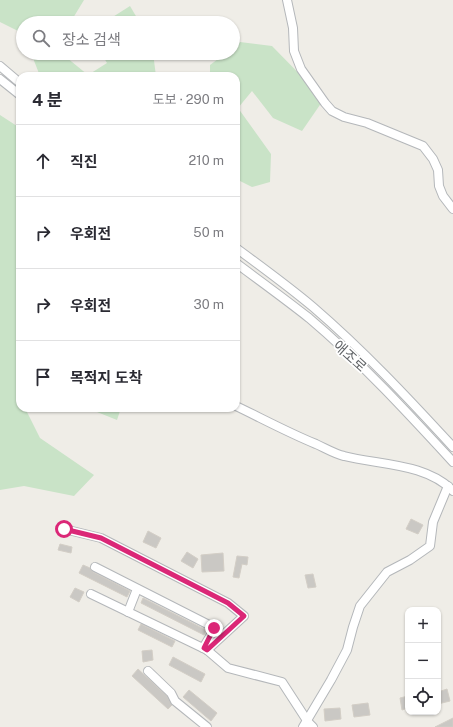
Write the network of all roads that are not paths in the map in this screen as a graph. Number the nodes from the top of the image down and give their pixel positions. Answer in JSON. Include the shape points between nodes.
{"nodes":[{"id":1,"x":287,"y":0,"type":"edge"},
{"id":2,"x":0,"y":66,"type":"edge"},
{"id":3,"x":0,"y":79,"type":"edge"},
{"id":4,"x":16,"y":79,"type":"edge"},
{"id":5,"x":16,"y":92,"type":"edge"},
{"id":6,"x":453,"y":209,"type":"edge"},
{"id":7,"x":240,"y":251,"type":"edge"},
{"id":8,"x":240,"y":266,"type":"edge"},
{"id":9,"x":240,"y":408,"type":"edge"},
{"id":10,"x":453,"y":447,"type":"edge"},
{"id":11,"x":453,"y":462,"type":"edge"},
{"id":12,"x":451,"y":489,"type":"edge"},
{"id":13,"x":64,"y":529,"type":"dead end"},
{"id":14,"x":95,"y":567,"type":"dead end"},
{"id":15,"x":137,"y":589,"type":"junction"},
{"id":16,"x":92,"y":594,"type":"dead end"},
{"id":17,"x":128,"y":612,"type":"junction"},
{"id":18,"x":205,"y":649,"type":"junction"},
{"id":19,"x":148,"y":671,"type":"dead end"},
{"id":20,"x":308,"y":725,"type":"edge"},
{"id":21,"x":207,"y":727,"type":"edge"}],
"edges":[{"from":1,"to":6,"type":"street","via":[[293,28],[294,51],[301,69],[325,103],[332,111],[344,117],[367,123],[423,146],[438,170],[438,186]]},
{"from":2,"to":4,"type":"street"},
{"from":3,"to":5,"type":"street"},
{"from":7,"to":10,"type":"street","name":"애조로","via":[[314,308],[347,338],[406,395]]},
{"from":8,"to":11,"type":"street","name":"애조로","via":[[308,318],[363,368]]},
{"from":9,"to":12,"type":"street","via":[[344,456],[383,462],[425,473]]},
{"from":12,"to":20,"type":"street","via":[[433,522],[430,546],[387,572],[360,606],[347,650]]},
{"from":13,"to":18,"type":"street","via":[[101,538],[228,603],[244,616]]},
{"from":14,"to":15,"type":"street"},
{"from":15,"to":17,"type":"street"},
{"from":15,"to":18,"type":"street","via":[[214,628]]},
{"from":16,"to":17,"type":"street"},
{"from":17,"to":18,"type":"street"},
{"from":18,"to":20,"type":"street","via":[[228,668],[282,682]]},
{"from":19,"to":21,"type":"street","via":[[175,700]]}]}
